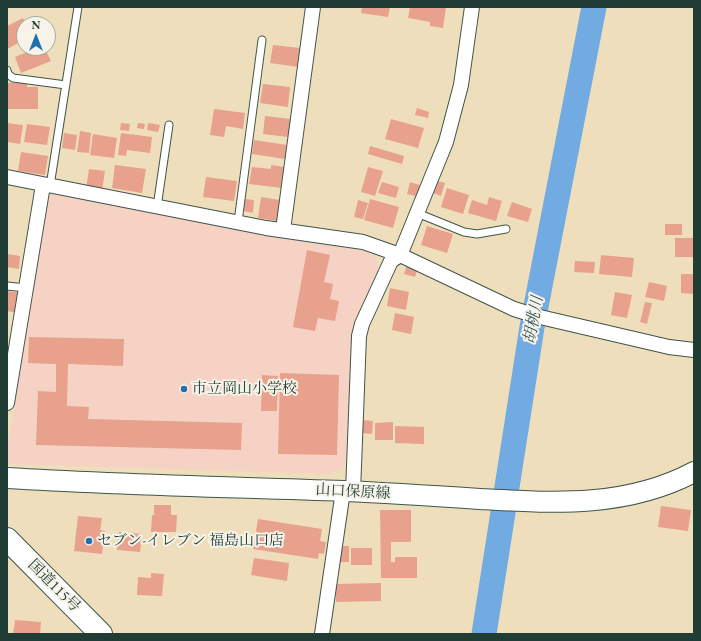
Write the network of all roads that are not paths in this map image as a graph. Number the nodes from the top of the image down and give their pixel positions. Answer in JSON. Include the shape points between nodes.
{"nodes":[{"id":1,"x":78,"y":7,"type":"edge"},
{"id":2,"x":313,"y":7,"type":"edge"},
{"id":3,"x":472,"y":7,"type":"edge"},
{"id":4,"x":262,"y":40,"type":"dead end"},
{"id":5,"x":7,"y":70,"type":"edge"},
{"id":6,"x":66,"y":85,"type":"junction"},
{"id":7,"x":169,"y":125,"type":"dead end"},
{"id":8,"x":7,"y":178,"type":"edge"},
{"id":9,"x":46,"y":185,"type":"junction"},
{"id":10,"x":157,"y":206,"type":"junction"},
{"id":11,"x":417,"y":214,"type":"junction"},
{"id":12,"x":238,"y":222,"type":"junction"},
{"id":13,"x":506,"y":229,"type":"dead end"},
{"id":14,"x":283,"y":230,"type":"junction"},
{"id":15,"x":400,"y":255,"type":"junction"},
{"id":16,"x":7,"y":286,"type":"edge"},
{"id":17,"x":26,"y":288,"type":"junction"},
{"id":18,"x":694,"y":350,"type":"edge"},
{"id":19,"x":10,"y":363,"type":"edge"},
{"id":20,"x":7,"y":403,"type":"edge"},
{"id":21,"x":694,"y":472,"type":"edge"},
{"id":22,"x":7,"y":478,"type":"edge"},
{"id":23,"x":348,"y":492,"type":"junction"},
{"id":24,"x":7,"y":538,"type":"edge"},
{"id":25,"x":101,"y":634,"type":"edge"},
{"id":26,"x":322,"y":634,"type":"edge"}],
"edges":[{"from":1,"to":6,"type":"lane"},
{"from":2,"to":14,"type":"street"},
{"from":3,"to":11,"type":"street","via":[[457,104],[446,142]]},
{"from":4,"to":12,"type":"lane"},
{"from":5,"to":6,"type":"lane","via":[[13,78]]},
{"from":6,"to":9,"type":"lane"},
{"from":7,"to":10,"type":"lane"},
{"from":8,"to":9,"type":"street"},
{"from":9,"to":10,"type":"street"},
{"from":9,"to":17,"type":"street"},
{"from":10,"to":12,"type":"street"},
{"from":11,"to":13,"type":"lane","via":[[464,232],[477,234]]},
{"from":11,"to":15,"type":"street"},
{"from":12,"to":14,"type":"street"},
{"from":14,"to":15,"type":"street","via":[[363,242]]},
{"from":15,"to":18,"type":"street","via":[[514,309],[669,347]]},
{"from":15,"to":23,"type":"street","via":[[387,268],[359,336]]},
{"from":16,"to":17,"type":"lane"},
{"from":17,"to":19,"type":"street"},
{"from":19,"to":20,"type":"street"},
{"from":21,"to":23,"type":"main road","name":"山口保原線","via":[[642,493],[593,500],[543,502]]},
{"from":22,"to":23,"type":"main road","name":"山口保原線","via":[[80,483]]},
{"from":23,"to":26,"type":"street"},
{"from":24,"to":25,"type":"highway","name":"国道115号"}]}
